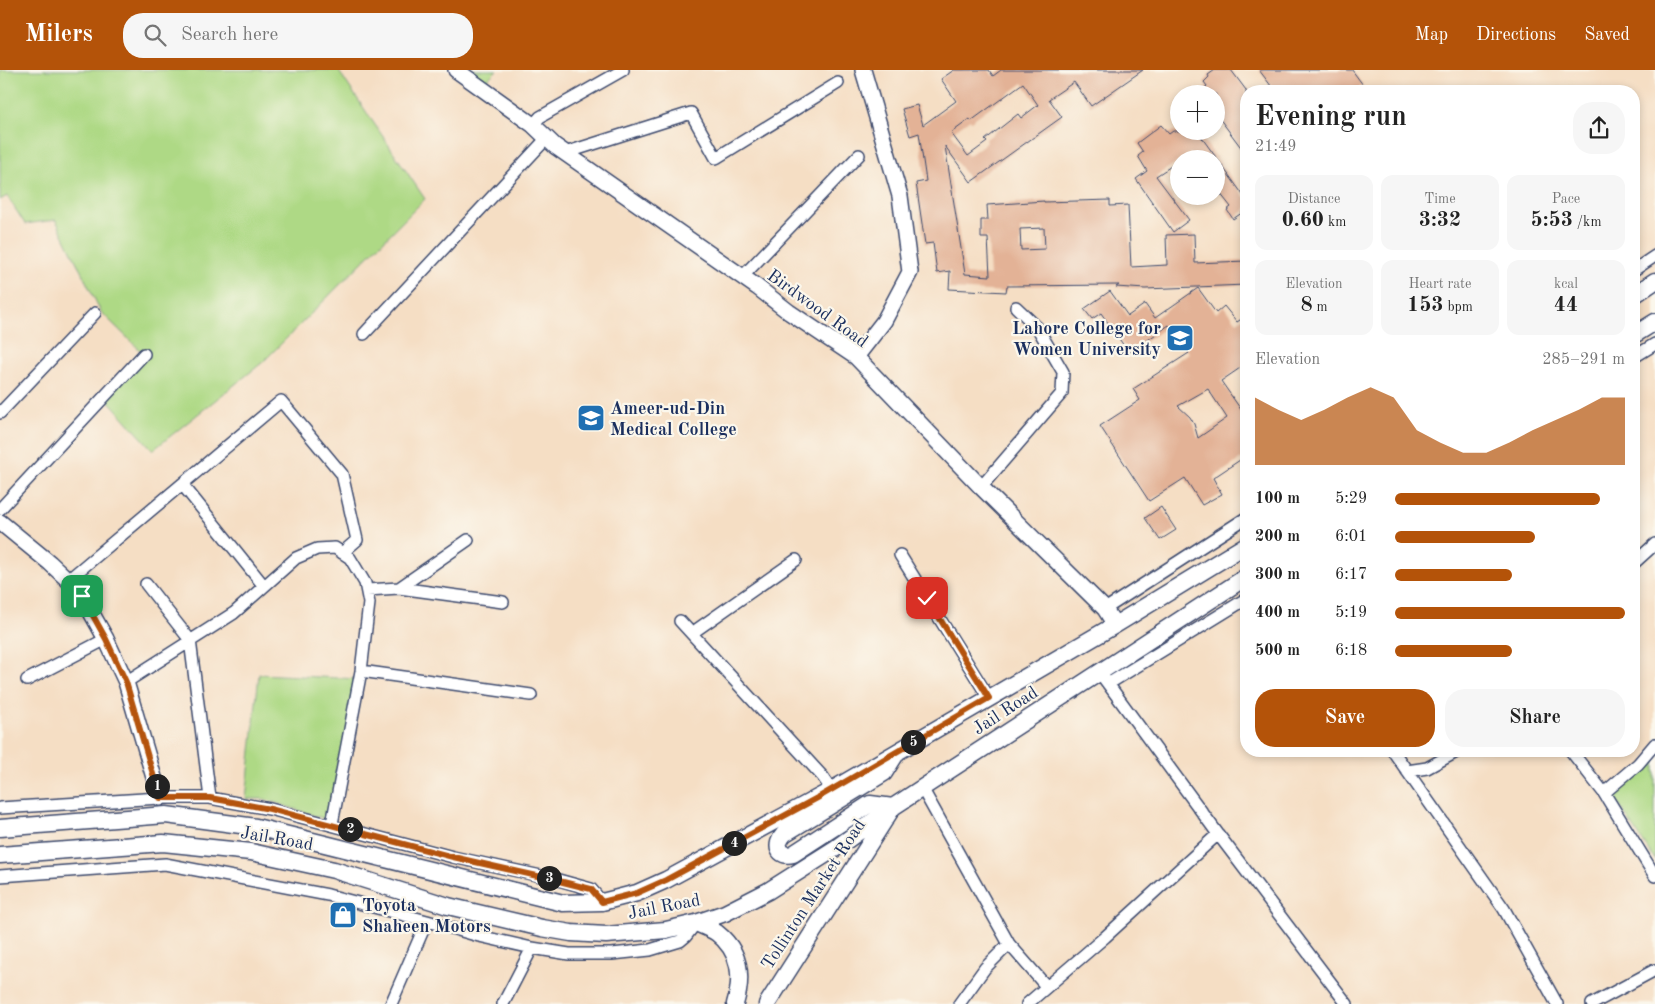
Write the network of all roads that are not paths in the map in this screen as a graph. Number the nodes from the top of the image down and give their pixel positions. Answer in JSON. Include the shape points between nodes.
{"nodes":[{"id":1,"x":456,"y":70,"type":"edge"},
{"id":2,"x":624,"y":70,"type":"edge"},
{"id":3,"x":863,"y":70,"type":"edge"},
{"id":4,"x":838,"y":83,"type":"dead end"},
{"id":5,"x":533,"y":125,"type":"junction"},
{"id":6,"x":547,"y":138,"type":"junction"},
{"id":7,"x":565,"y":153,"type":"junction"},
{"id":8,"x":859,"y":155,"type":"dead end"},
{"id":9,"x":1655,"y":256,"type":"edge"},
{"id":10,"x":1640,"y":266,"type":"edge"},
{"id":11,"x":742,"y":277,"type":"junction"},
{"id":12,"x":1655,"y":281,"type":"edge"},
{"id":13,"x":1640,"y":291,"type":"edge"},
{"id":14,"x":1016,"y":307,"type":"dead end"},
{"id":15,"x":95,"y":312,"type":"dead end"},
{"id":16,"x":1655,"y":322,"type":"edge"},
{"id":17,"x":1640,"y":331,"type":"edge"},
{"id":18,"x":364,"y":334,"type":"dead end"},
{"id":19,"x":1655,"y":344,"type":"edge"},
{"id":20,"x":1640,"y":353,"type":"edge"},
{"id":21,"x":144,"y":354,"type":"dead end"},
{"id":22,"x":856,"y":357,"type":"junction"},
{"id":23,"x":0,"y":413,"type":"edge"},
{"id":24,"x":182,"y":484,"type":"junction"},
{"id":25,"x":981,"y":487,"type":"junction"},
{"id":26,"x":0,"y":509,"type":"edge"},
{"id":27,"x":0,"y":522,"type":"edge"},
{"id":28,"x":1240,"y":522,"type":"edge"},
{"id":29,"x":468,"y":540,"type":"dead end"},
{"id":30,"x":1655,"y":544,"type":"edge"},
{"id":31,"x":1240,"y":549,"type":"edge"},
{"id":32,"x":342,"y":553,"type":"junction"},
{"id":33,"x":900,"y":555,"type":"dead end"},
{"id":34,"x":1640,"y":558,"type":"edge"},
{"id":35,"x":796,"y":560,"type":"dead end"},
{"id":36,"x":68,"y":580,"type":"junction"},
{"id":37,"x":1240,"y":581,"type":"edge"},
{"id":38,"x":146,"y":584,"type":"dead end"},
{"id":39,"x":264,"y":586,"type":"junction"},
{"id":40,"x":399,"y":588,"type":"junction"},
{"id":41,"x":367,"y":590,"type":"junction"},
{"id":42,"x":504,"y":602,"type":"dead end"},
{"id":43,"x":1240,"y":602,"type":"edge"},
{"id":44,"x":1105,"y":610,"type":"junction"},
{"id":45,"x":680,"y":621,"type":"dead end"},
{"id":46,"x":1115,"y":625,"type":"junction"},
{"id":47,"x":692,"y":633,"type":"junction"},
{"id":48,"x":106,"y":639,"type":"junction"},
{"id":49,"x":190,"y":640,"type":"junction"},
{"id":50,"x":361,"y":671,"type":"junction"},
{"id":51,"x":1104,"y":678,"type":"junction"},
{"id":52,"x":27,"y":680,"type":"dead end"},
{"id":53,"x":126,"y":682,"type":"junction"},
{"id":54,"x":532,"y":695,"type":"dead end"},
{"id":55,"x":989,"y":698,"type":"junction"},
{"id":56,"x":1655,"y":744,"type":"edge"},
{"id":57,"x":898,"y":751,"type":"junction"},
{"id":58,"x":1397,"y":757,"type":"edge"},
{"id":59,"x":1447,"y":757,"type":"edge"},
{"id":60,"x":1576,"y":757,"type":"edge"},
{"id":61,"x":1407,"y":771,"type":"junction"},
{"id":62,"x":922,"y":788,"type":"junction"},
{"id":63,"x":832,"y":790,"type":"junction"},
{"id":64,"x":1604,"y":793,"type":"junction"},
{"id":65,"x":160,"y":798,"type":"junction"},
{"id":66,"x":210,"y":798,"type":"junction"},
{"id":67,"x":893,"y":807,"type":"junction"},
{"id":68,"x":0,"y":808,"type":"edge"},
{"id":69,"x":332,"y":824,"type":"junction"},
{"id":70,"x":0,"y":828,"type":"edge"},
{"id":71,"x":1218,"y":834,"type":"junction"},
{"id":72,"x":0,"y":855,"type":"edge"},
{"id":73,"x":0,"y":876,"type":"edge"},
{"id":74,"x":1655,"y":876,"type":"edge"},
{"id":75,"x":602,"y":902,"type":"junction"},
{"id":76,"x":427,"y":921,"type":"junction"},
{"id":77,"x":696,"y":923,"type":"junction"},
{"id":78,"x":1009,"y":944,"type":"junction"},
{"id":79,"x":532,"y":948,"type":"junction"},
{"id":80,"x":1655,"y":970,"type":"edge"},
{"id":81,"x":1046,"y":986,"type":"junction"},
{"id":82,"x":391,"y":1004,"type":"edge"},
{"id":83,"x":503,"y":1004,"type":"edge"},
{"id":84,"x":735,"y":1004,"type":"edge"},
{"id":85,"x":767,"y":1004,"type":"edge"},
{"id":86,"x":960,"y":1004,"type":"edge"},
{"id":87,"x":1027,"y":1004,"type":"edge"},
{"id":88,"x":1347,"y":1004,"type":"edge"},
{"id":89,"x":1557,"y":1004,"type":"edge"},
{"id":90,"x":1592,"y":1004,"type":"edge"}],
"edges":[{"from":1,"to":5,"type":"street","name":"Birdwood Road"},
{"from":2,"to":5,"type":"street","via":[[540,117]]},
{"from":3,"to":22,"type":"street","via":[[900,196],[910,272],[884,320]]},
{"from":4,"to":7,"type":"street","via":[[716,158],[691,114]]},
{"from":5,"to":6,"type":"street","name":"Birdwood Road"},
{"from":6,"to":7,"type":"street","name":"Birdwood Road"},
{"from":6,"to":18,"type":"street"},
{"from":7,"to":11,"type":"street","name":"Birdwood Road"},
{"from":8,"to":11,"type":"street"},
{"from":9,"to":10,"type":"street"},
{"from":11,"to":22,"type":"street","name":"Birdwood Road"},
{"from":12,"to":13,"type":"main road"},
{"from":14,"to":25,"type":"street","via":[[1037,327],[1063,372],[1062,393]]},
{"from":15,"to":23,"type":"street"},
{"from":16,"to":17,"type":"main road"},
{"from":19,"to":20,"type":"street"},
{"from":21,"to":26,"type":"street"},
{"from":22,"to":25,"type":"street","name":"Birdwood Road"},
{"from":24,"to":32,"type":"street","via":[[281,401],[342,474],[357,540]]},
{"from":24,"to":36,"type":"street"},
{"from":24,"to":39,"type":"street"},
{"from":25,"to":44,"type":"street","name":"Birdwood Road"},
{"from":27,"to":36,"type":"street"},
{"from":28,"to":44,"type":"street"},
{"from":29,"to":40,"type":"street"},
{"from":30,"to":34,"type":"street"},
{"from":31,"to":46,"type":"main road","name":"Jail Road"},
{"from":32,"to":39,"type":"street","via":[[336,548],[317,549],[296,558]]},
{"from":32,"to":41,"type":"street","via":[[350,558]]},
{"from":33,"to":55,"type":"street"},
{"from":35,"to":47,"type":"street"},
{"from":36,"to":48,"type":"street","via":[[82,596]]},
{"from":37,"to":51,"type":"main road","name":"Jail Road"},
{"from":38,"to":49,"type":"street"},
{"from":39,"to":49,"type":"street","via":[[234,613]]},
{"from":40,"to":41,"type":"street"},
{"from":40,"to":42,"type":"street"},
{"from":41,"to":50,"type":"street","via":[[369,603]]},
{"from":43,"to":51,"type":"street"},
{"from":44,"to":46,"type":"street","name":"Birdwood Road"},
{"from":45,"to":47,"type":"street"},
{"from":46,"to":55,"type":"main road","name":"Jail Road"},
{"from":47,"to":63,"type":"street"},
{"from":48,"to":52,"type":"street"},
{"from":48,"to":53,"type":"street"},
{"from":49,"to":53,"type":"street"},
{"from":49,"to":66,"type":"street"},
{"from":50,"to":54,"type":"street"},
{"from":50,"to":69,"type":"street"},
{"from":51,"to":62,"type":"main road","name":"Jail Road"},
{"from":51,"to":71,"type":"street"},
{"from":53,"to":65,"type":"street"},
{"from":55,"to":57,"type":"main road","name":"Jail Road"},
{"from":56,"to":64,"type":"street","via":[[1638,764]]},
{"from":57,"to":63,"type":"main road","name":"Jail Road"},
{"from":57,"to":67,"type":"main road","via":[[884,773],[784,834],[778,848],[788,856],[870,804]]},
{"from":58,"to":61,"type":"street"},
{"from":59,"to":61,"type":"street","via":[[1427,768]]},
{"from":60,"to":64,"type":"street"},
{"from":61,"to":89,"type":"street","via":[[1504,909]]},
{"from":62,"to":67,"type":"main road","name":"Jail Road"},
{"from":62,"to":78,"type":"street"},
{"from":63,"to":75,"type":"main road","name":"Jail Road","via":[[666,880],[637,893]]},
{"from":64,"to":74,"type":"street"},
{"from":65,"to":66,"type":"street"},
{"from":65,"to":68,"type":"street"},
{"from":66,"to":69,"type":"street"},
{"from":67,"to":77,"type":"main road","name":"Jail Road","via":[[768,891],[725,913]]},
{"from":67,"to":85,"type":"main road","name":"Tollinton Market Road"},
{"from":69,"to":75,"type":"street","via":[[453,857],[591,889]]},
{"from":70,"to":75,"type":"main road","name":"Jail Road","via":[[166,815],[256,827],[563,902]]},
{"from":71,"to":81,"type":"street"},
{"from":71,"to":88,"type":"street"},
{"from":72,"to":77,"type":"main road","name":"Jail Road","via":[[163,843],[251,852],[334,870],[448,906],[571,933],[635,933]]},
{"from":73,"to":76,"type":"street","via":[[165,864],[328,895]]},
{"from":76,"to":79,"type":"street"},
{"from":76,"to":82,"type":"street"},
{"from":77,"to":79,"type":"street","via":[[680,941],[650,950],[569,954]]},
{"from":77,"to":84,"type":"main road","name":"Tollinton Market Road","via":[[716,932],[735,956],[740,970],[740,987]]},
{"from":78,"to":81,"type":"street"},
{"from":78,"to":86,"type":"street","via":[[985,968]]},
{"from":79,"to":83,"type":"street"},
{"from":80,"to":90,"type":"street"},
{"from":81,"to":87,"type":"street"}]}
